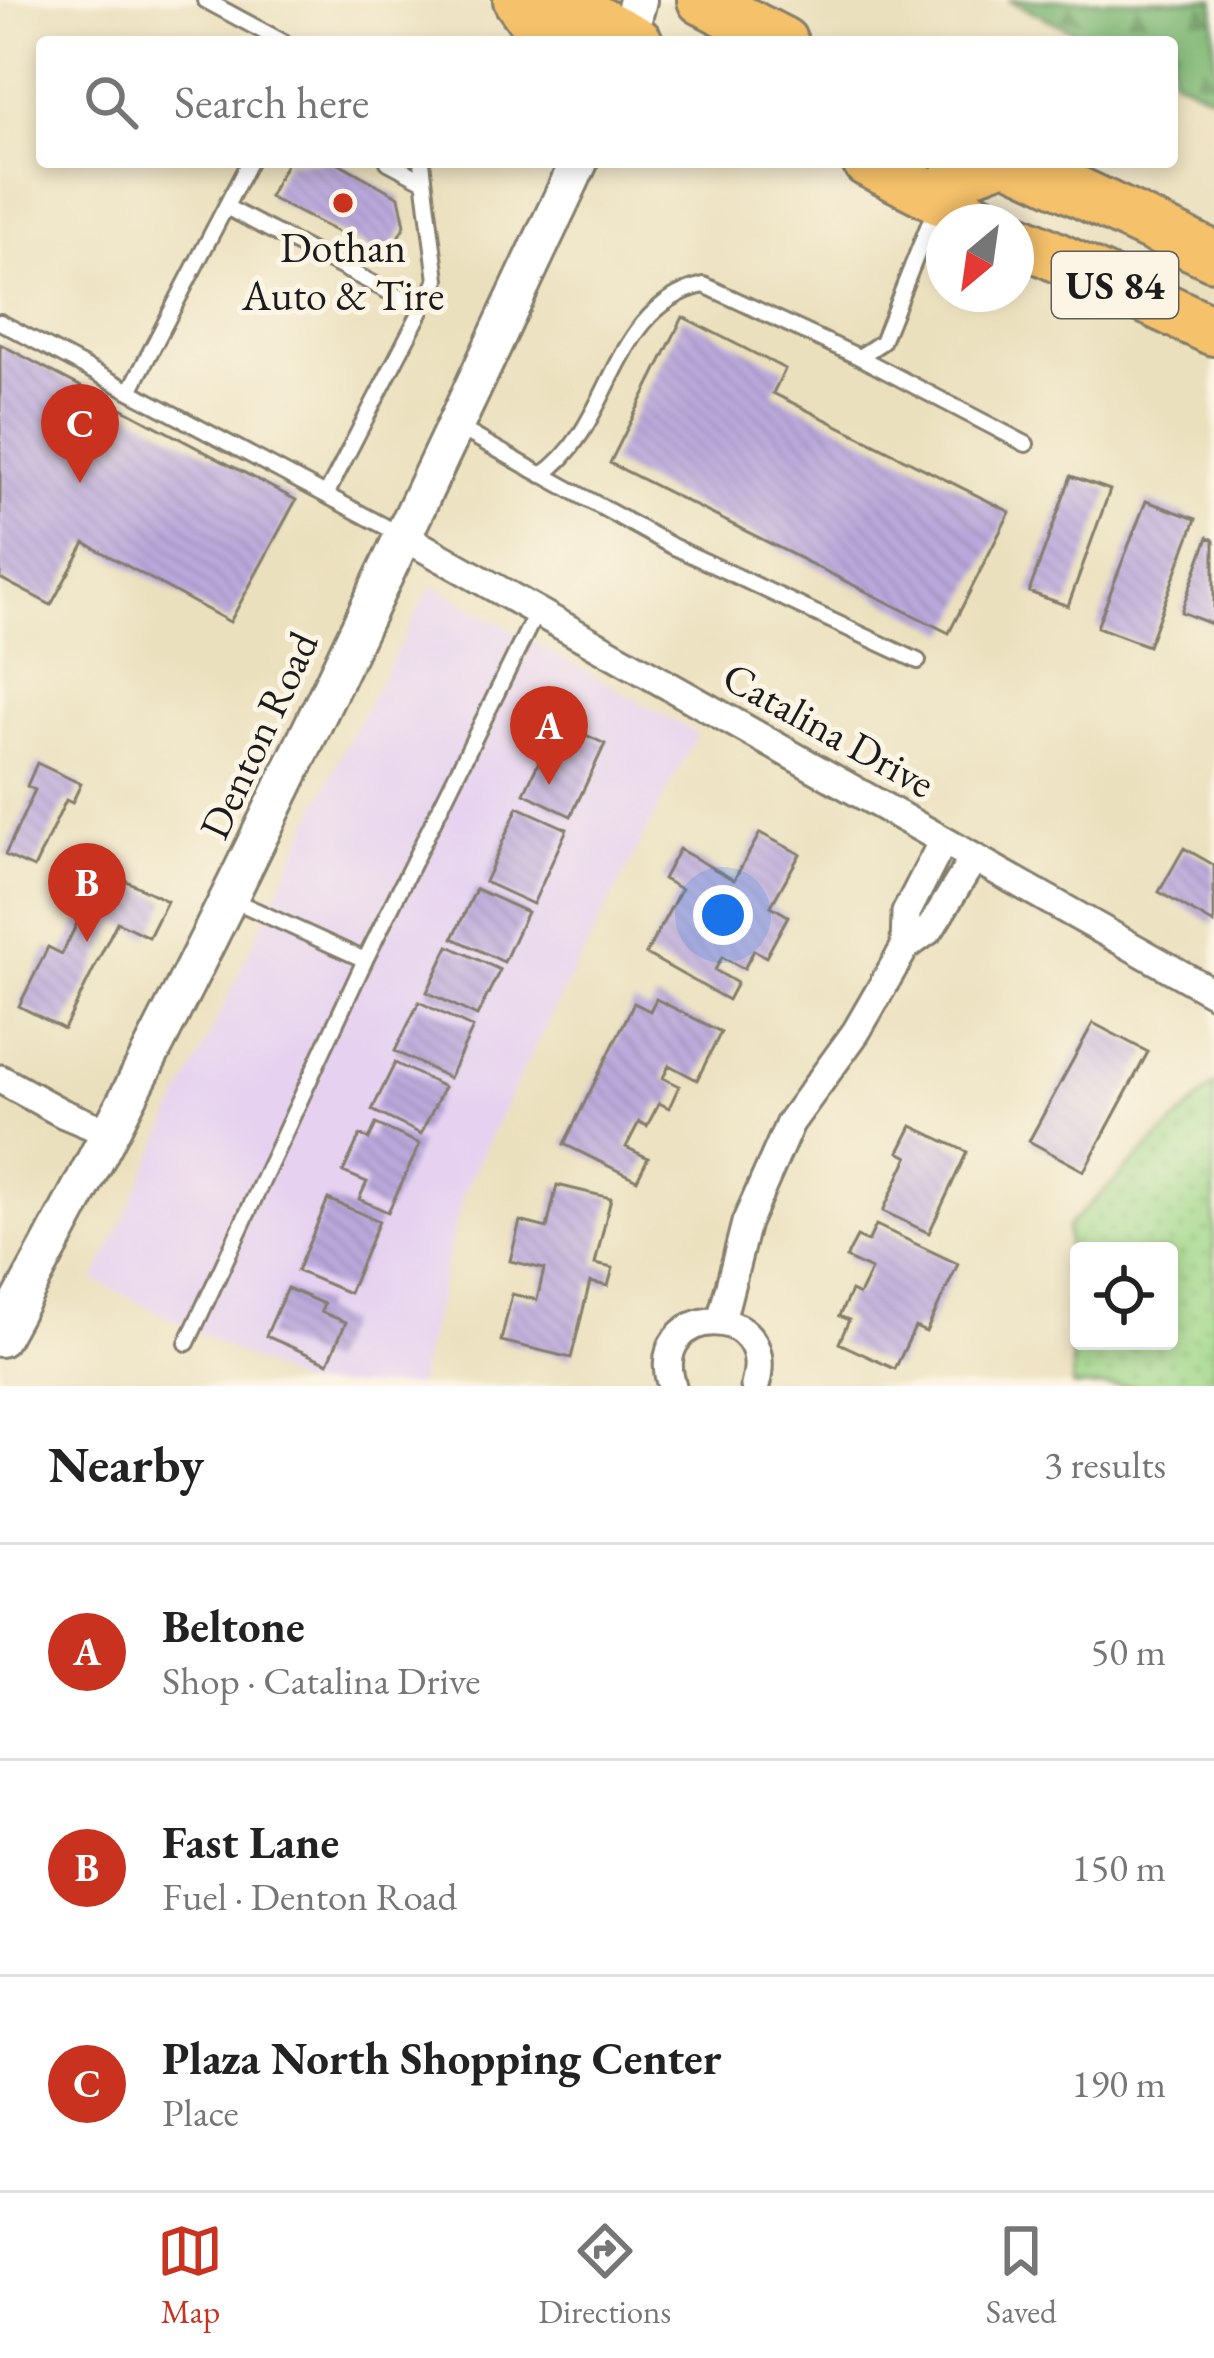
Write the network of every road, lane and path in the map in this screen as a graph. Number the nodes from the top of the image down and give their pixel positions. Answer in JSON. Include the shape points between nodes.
{"nodes":[{"id":1,"x":205,"y":0,"type":"edge"},
{"id":2,"x":518,"y":0,"type":"edge"},
{"id":3,"x":558,"y":0,"type":"edge"},
{"id":4,"x":702,"y":0,"type":"edge"},
{"id":5,"x":761,"y":0,"type":"edge"},
{"id":6,"x":633,"y":30,"type":"edge"},
{"id":7,"x":272,"y":36,"type":"edge"},
{"id":8,"x":544,"y":36,"type":"edge"},
{"id":9,"x":771,"y":36,"type":"edge"},
{"id":10,"x":791,"y":36,"type":"edge"},
{"id":11,"x":246,"y":168,"type":"edge"},
{"id":12,"x":399,"y":168,"type":"edge"},
{"id":13,"x":423,"y":168,"type":"edge"},
{"id":14,"x":576,"y":168,"type":"edge"},
{"id":15,"x":878,"y":168,"type":"edge"},
{"id":16,"x":977,"y":168,"type":"edge"},
{"id":17,"x":1028,"y":168,"type":"edge"},
{"id":18,"x":424,"y":181,"type":"junction"},
{"id":19,"x":939,"y":200,"type":"junction"},
{"id":20,"x":947,"y":204,"type":"edge"},
{"id":21,"x":226,"y":207,"type":"junction"},
{"id":22,"x":1034,"y":247,"type":"edge"},
{"id":23,"x":1214,"y":256,"type":"edge"},
{"id":24,"x":422,"y":309,"type":"junction"},
{"id":25,"x":0,"y":322,"type":"edge"},
{"id":26,"x":1214,"y":332,"type":"edge"},
{"id":27,"x":859,"y":357,"type":"junction"},
{"id":28,"x":130,"y":391,"type":"junction"},
{"id":29,"x":454,"y":425,"type":"junction"},
{"id":30,"x":1026,"y":444,"type":"dead end"},
{"id":31,"x":540,"y":473,"type":"junction"},
{"id":32,"x":326,"y":495,"type":"junction"},
{"id":33,"x":403,"y":536,"type":"junction"},
{"id":34,"x":536,"y":613,"type":"junction"},
{"id":35,"x":918,"y":662,"type":"dead end"},
{"id":36,"x":943,"y":841,"type":"junction"},
{"id":37,"x":974,"y":858,"type":"junction"},
{"id":38,"x":230,"y":898,"type":"junction"},
{"id":39,"x":905,"y":947,"type":"junction"},
{"id":40,"x":365,"y":960,"type":"junction"},
{"id":41,"x":1214,"y":993,"type":"edge"},
{"id":42,"x":0,"y":1079,"type":"edge"},
{"id":43,"x":112,"y":1134,"type":"junction"},
{"id":44,"x":722,"y":1321,"type":"junction"},
{"id":45,"x":0,"y":1337,"type":"edge"},
{"id":46,"x":187,"y":1343,"type":"dead end"},
{"id":47,"x":672,"y":1386,"type":"edge"},
{"id":48,"x":755,"y":1386,"type":"edge"}],
"edges":[{"from":1,"to":7,"type":"lane"},
{"from":2,"to":8,"type":"highway"},
{"from":3,"to":6,"type":"highway"},
{"from":4,"to":9,"type":"highway"},
{"from":5,"to":10,"type":"highway"},
{"from":11,"to":21,"type":"lane"},
{"from":12,"to":18,"type":"lane"},
{"from":13,"to":18,"type":"lane"},
{"from":14,"to":29,"type":"street","name":"Denton Road"},
{"from":15,"to":19,"type":"highway"},
{"from":16,"to":19,"type":"highway","via":[[956,176]]},
{"from":17,"to":23,"type":"highway","number":"US 84"},
{"from":18,"to":24,"type":"lane","via":[[437,280]]},
{"from":19,"to":20,"type":"highway"},
{"from":19,"to":27,"type":"lane","via":[[882,342]]},
{"from":21,"to":24,"type":"lane"},
{"from":21,"to":28,"type":"lane"},
{"from":22,"to":26,"type":"highway","number":"US 84"},
{"from":24,"to":32,"type":"lane"},
{"from":25,"to":28,"type":"lane"},
{"from":27,"to":30,"type":"lane"},
{"from":27,"to":31,"type":"lane","via":[[704,285],[680,291],[642,322],[565,460]]},
{"from":28,"to":32,"type":"lane"},
{"from":29,"to":31,"type":"lane"},
{"from":29,"to":33,"type":"street","name":"Denton Road"},
{"from":31,"to":35,"type":"lane","via":[[672,546]]},
{"from":32,"to":33,"type":"lane"},
{"from":33,"to":34,"type":"street","name":"Catalina Drive"},
{"from":33,"to":38,"type":"street","name":"Denton Road"},
{"from":34,"to":36,"type":"street","name":"Catalina Drive"},
{"from":34,"to":40,"type":"lane"},
{"from":36,"to":37,"type":"street","name":"Catalina Drive"},
{"from":36,"to":39,"type":"street","via":[[906,914]]},
{"from":37,"to":39,"type":"street","via":[[930,929]]},
{"from":37,"to":41,"type":"street","name":"Catalina Drive"},
{"from":38,"to":40,"type":"lane"},
{"from":38,"to":43,"type":"street","name":"Denton Road"},
{"from":39,"to":44,"type":"street","via":[[790,1123],[746,1222]]},
{"from":40,"to":46,"type":"lane"},
{"from":42,"to":43,"type":"street"},
{"from":43,"to":45,"type":"street","name":"Denton Road"},
{"from":44,"to":47,"type":"street","via":[[697,1324],[674,1342]]},
{"from":44,"to":48,"type":"street","via":[[752,1341]]}]}
